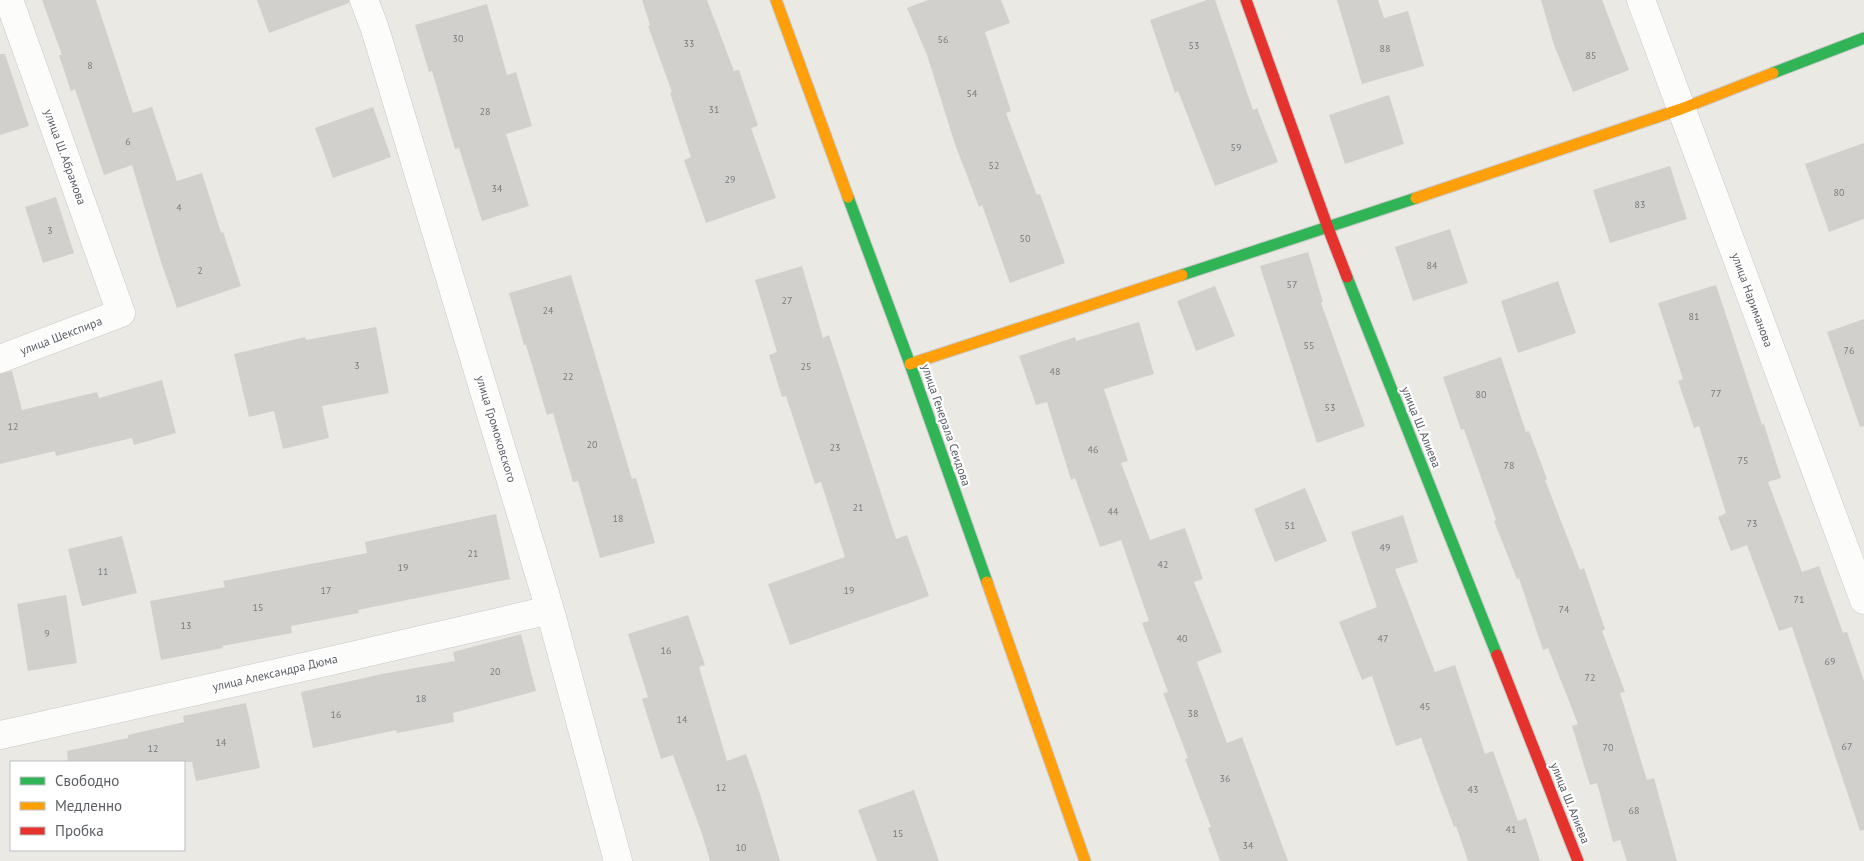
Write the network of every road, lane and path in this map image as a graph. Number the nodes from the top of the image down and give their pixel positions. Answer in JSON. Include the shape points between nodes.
{"nodes":[{"id":1,"x":10,"y":0,"type":"edge"},
{"id":2,"x":364,"y":0,"type":"edge"},
{"id":3,"x":776,"y":0,"type":"edge"},
{"id":4,"x":1246,"y":0,"type":"edge"},
{"id":5,"x":1641,"y":0,"type":"edge"},
{"id":6,"x":1864,"y":38,"type":"edge"},
{"id":7,"x":1682,"y":110,"type":"junction"},
{"id":8,"x":1328,"y":228,"type":"junction"},
{"id":9,"x":121,"y":314,"type":"joint"},
{"id":10,"x":0,"y":359,"type":"edge"},
{"id":11,"x":910,"y":364,"type":"junction"},
{"id":12,"x":1864,"y":600,"type":"edge"},
{"id":13,"x":550,"y":610,"type":"junction"},
{"id":14,"x":0,"y":735,"type":"edge"},
{"id":15,"x":618,"y":861,"type":"edge"},
{"id":16,"x":1085,"y":861,"type":"edge"},
{"id":17,"x":1578,"y":861,"type":"edge"}],
"edges":[{"from":1,"to":9,"type":"street","name":"улица Ш. Абрамова"},
{"from":2,"to":13,"type":"street","name":"улица Громоковского"},
{"from":3,"to":11,"type":"street","name":"улица Генерала Сеидова"},
{"from":4,"to":8,"type":"street","name":"улица Ш. Алиева"},
{"from":5,"to":7,"type":"street","name":"улица Нариманова"},
{"from":6,"to":7,"type":"street"},
{"from":7,"to":8,"type":"street"},
{"from":7,"to":12,"type":"street","name":"улица Нариманова"},
{"from":8,"to":11,"type":"street"},
{"from":8,"to":17,"type":"street","name":"улица Ш. Алиева"},
{"from":9,"to":10,"type":"street","name":"улица Шекспира"},
{"from":11,"to":16,"type":"street","name":"улица Генерала Сеидова"},
{"from":13,"to":14,"type":"street","name":"улица Александра Дюма"},
{"from":13,"to":15,"type":"street","name":"улица Громоковского"}]}
